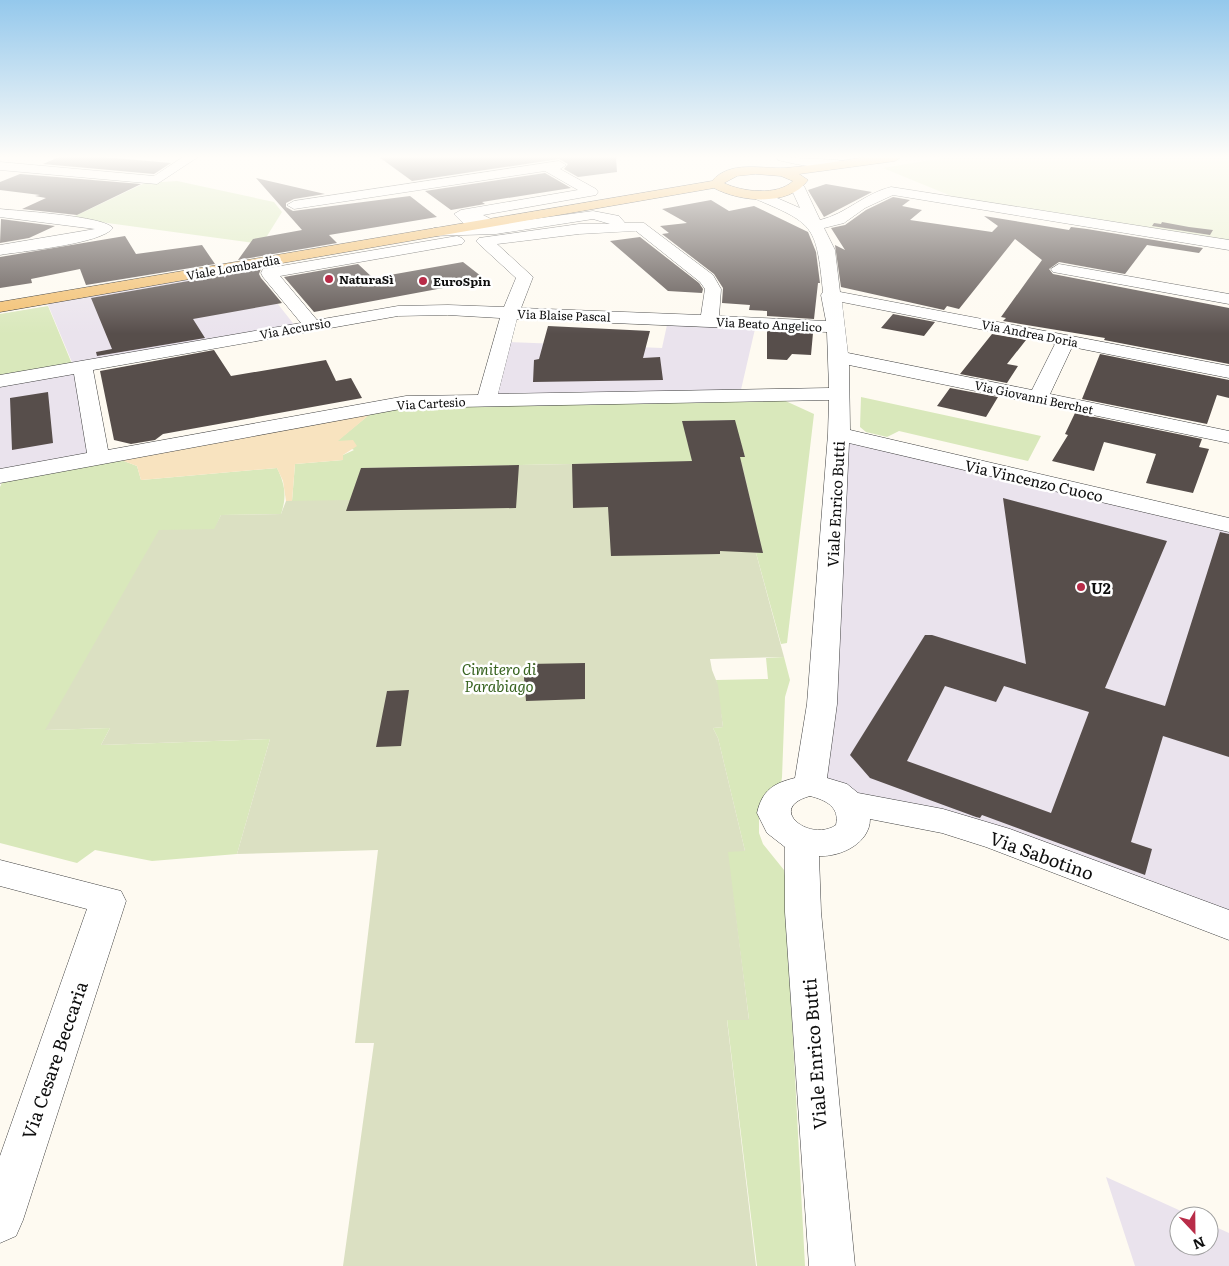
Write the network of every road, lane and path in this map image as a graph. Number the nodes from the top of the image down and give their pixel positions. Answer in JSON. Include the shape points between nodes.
{"nodes":[{"id":1,"x":27,"y":216,"type":"edge"},
{"id":2,"x":465,"y":216,"type":"edge"},
{"id":3,"x":470,"y":216,"type":"edge"},
{"id":4,"x":471,"y":216,"type":"edge"},
{"id":5,"x":585,"y":216,"type":"edge"},
{"id":6,"x":599,"y":216,"type":"edge"},
{"id":7,"x":804,"y":216,"type":"edge"},
{"id":8,"x":812,"y":216,"type":"edge"},
{"id":9,"x":844,"y":216,"type":"edge"},
{"id":10,"x":1048,"y":216,"type":"edge"},
{"id":11,"x":460,"y":217,"type":"junction"},
{"id":12,"x":816,"y":225,"type":"junction"},
{"id":13,"x":615,"y":228,"type":"junction"},
{"id":14,"x":434,"y":233,"type":"junction"},
{"id":15,"x":484,"y":241,"type":"junction"},
{"id":16,"x":1229,"y":245,"type":"edge"},
{"id":17,"x":0,"y":250,"type":"edge"},
{"id":18,"x":1059,"y":269,"type":"dead end"},
{"id":19,"x":830,"y":295,"type":"junction"},
{"id":20,"x":1229,"y":299,"type":"edge"},
{"id":21,"x":0,"y":307,"type":"edge"},
{"id":22,"x":510,"y":313,"type":"junction"},
{"id":23,"x":709,"y":321,"type":"junction"},
{"id":24,"x":312,"y":325,"type":"junction"},
{"id":25,"x":835,"y":327,"type":"junction"},
{"id":26,"x":1066,"y":340,"type":"junction"},
{"id":27,"x":839,"y":357,"type":"junction"},
{"id":28,"x":83,"y":368,"type":"junction"},
{"id":29,"x":1229,"y":372,"type":"edge"},
{"id":30,"x":0,"y":380,"type":"edge"},
{"id":31,"x":838,"y":394,"type":"junction"},
{"id":32,"x":1038,"y":398,"type":"junction"},
{"id":33,"x":486,"y":400,"type":"junction"},
{"id":34,"x":839,"y":434,"type":"junction"},
{"id":35,"x":1229,"y":437,"type":"edge"},
{"id":36,"x":99,"y":458,"type":"junction"},
{"id":37,"x":0,"y":476,"type":"edge"},
{"id":38,"x":1229,"y":525,"type":"edge"},
{"id":39,"x":810,"y":785,"type":"junction"},
{"id":40,"x":849,"y":803,"type":"junction"},
{"id":41,"x":802,"y":842,"type":"junction"},
{"id":42,"x":0,"y":873,"type":"edge"},
{"id":43,"x":1229,"y":925,"type":"edge"},
{"id":44,"x":0,"y":1220,"type":"edge"},
{"id":45,"x":832,"y":1266,"type":"edge"}],
"edges":[{"from":1,"to":17,"type":"street","via":[[105,228],[83,237]]},
{"from":2,"to":11,"type":"street"},
{"from":3,"to":11,"type":"main road","name":"Viale Lombardia"},
{"from":4,"to":11,"type":"main road","name":"Viale Lombardia"},
{"from":5,"to":14,"type":"street"},
{"from":6,"to":13,"type":"street","via":[[614,219],[618,224]]},
{"from":7,"to":12,"type":"street"},
{"from":8,"to":12,"type":"street","name":"Viale Enrico Butti"},
{"from":9,"to":12,"type":"street"},
{"from":10,"to":16,"type":"street"},
{"from":11,"to":14,"type":"main road","name":"Viale Lombardia"},
{"from":12,"to":19,"type":"street","name":"Viale Enrico Butti","via":[[827,250]]},
{"from":13,"to":15,"type":"street","name":"Via Beato Angelico"},
{"from":13,"to":23,"type":"street","name":"Via Beato Angelico","via":[[639,226],[707,279],[713,289]]},
{"from":14,"to":21,"type":"main road","name":"Viale Lombardia"},
{"from":15,"to":22,"type":"street","via":[[525,278]]},
{"from":15,"to":24,"type":"street","name":"Via Beato Angelico","via":[[456,241],[269,273]]},
{"from":18,"to":20,"type":"street"},
{"from":19,"to":25,"type":"street","name":"Viale Enrico Butti"},
{"from":19,"to":26,"type":"street","name":"Via Andrea Doria"},
{"from":22,"to":23,"type":"street","name":"Via Blaise Pascal"},
{"from":22,"to":24,"type":"street","name":"Via Accursio","via":[[398,310]]},
{"from":22,"to":33,"type":"street","name":"Via Blaise Pascal"},
{"from":23,"to":25,"type":"street","name":"Via Beato Angelico"},
{"from":24,"to":28,"type":"street","name":"Via Accursio"},
{"from":25,"to":27,"type":"street","name":"Viale Enrico Butti"},
{"from":26,"to":29,"type":"street","name":"Via Andrea Doria"},
{"from":26,"to":32,"type":"street"},
{"from":27,"to":31,"type":"street","name":"Viale Enrico Butti"},
{"from":27,"to":32,"type":"street","name":"Via Giovanni Berchet"},
{"from":28,"to":30,"type":"street","name":"Via Accursio"},
{"from":28,"to":36,"type":"street"},
{"from":31,"to":33,"type":"street","name":"Via Cartesio"},
{"from":31,"to":34,"type":"street","name":"Viale Enrico Butti"},
{"from":32,"to":35,"type":"street","name":"Via Giovanni Berchet"},
{"from":33,"to":36,"type":"street","name":"Via Cartesio","via":[[406,402]]},
{"from":34,"to":38,"type":"street","name":"Via Vincenzo Cuoco"},
{"from":34,"to":39,"type":"street","name":"Viale Enrico Butti","via":[[822,704]]},
{"from":36,"to":37,"type":"street","name":"Via Cartesio"},
{"from":39,"to":40,"type":"street","via":[[840,794]]},
{"from":39,"to":41,"type":"street","via":[[783,792],[774,802],[772,812],[777,825]]},
{"from":40,"to":41,"type":"street","via":[[854,820],[846,836],[834,842]]},
{"from":40,"to":43,"type":"street","name":"Via Sabotino","via":[[943,821],[998,838]]},
{"from":41,"to":45,"type":"street","name":"Viale Enrico Butti","via":[[803,912]]},
{"from":42,"to":44,"type":"street","name":"Via Cesare Beccaria","via":[[108,901]]}]}
